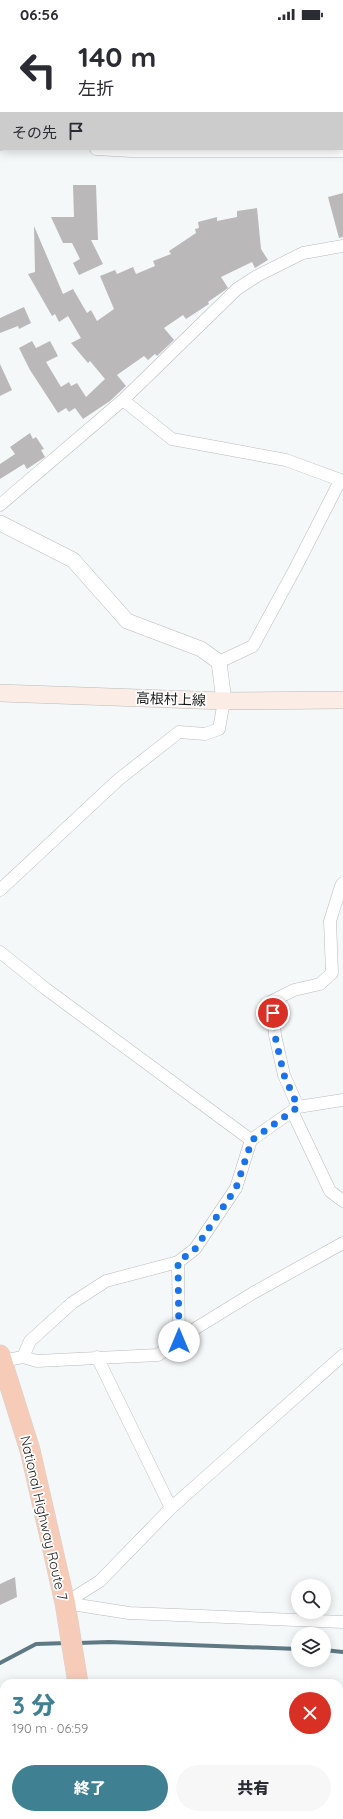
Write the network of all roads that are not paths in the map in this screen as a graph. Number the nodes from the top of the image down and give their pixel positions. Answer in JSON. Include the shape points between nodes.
{"nodes":[{"id":1,"x":114,"y":150,"type":"edge"},
{"id":2,"x":343,"y":151,"type":"edge"},
{"id":3,"x":343,"y":246,"type":"edge"},
{"id":4,"x":123,"y":400,"type":"junction"},
{"id":5,"x":342,"y":481,"type":"edge"},
{"id":6,"x":0,"y":505,"type":"edge"},
{"id":7,"x":0,"y":523,"type":"edge"},
{"id":8,"x":219,"y":662,"type":"junction"},
{"id":9,"x":0,"y":693,"type":"edge"},
{"id":10,"x":343,"y":700,"type":"edge"},
{"id":11,"x":224,"y":701,"type":"junction"},
{"id":12,"x":343,"y":883,"type":"edge"},
{"id":13,"x":0,"y":890,"type":"edge"},
{"id":14,"x":0,"y":952,"type":"edge"},
{"id":15,"x":343,"y":1100,"type":"edge"},
{"id":16,"x":295,"y":1109,"type":"junction"},
{"id":17,"x":252,"y":1140,"type":"junction"},
{"id":18,"x":343,"y":1201,"type":"edge"},
{"id":19,"x":343,"y":1243,"type":"edge"},
{"id":20,"x":178,"y":1262,"type":"junction"},
{"id":21,"x":179,"y":1341,"type":"junction"},
{"id":22,"x":343,"y":1355,"type":"edge"},
{"id":23,"x":23,"y":1357,"type":"junction"},
{"id":24,"x":97,"y":1357,"type":"junction"},
{"id":25,"x":1,"y":1358,"type":"edge"},
{"id":26,"x":171,"y":1508,"type":"junction"},
{"id":27,"x":65,"y":1603,"type":"junction"},
{"id":28,"x":343,"y":1622,"type":"edge"},
{"id":29,"x":77,"y":1679,"type":"edge"}],
"edges":[{"from":1,"to":2,"type":"street"},
{"from":3,"to":4,"type":"street","via":[[303,253],[237,289]]},
{"from":4,"to":5,"type":"street","via":[[172,439],[286,460]]},
{"from":4,"to":6,"type":"street"},
{"from":5,"to":8,"type":"street","via":[[253,646]]},
{"from":7,"to":8,"type":"street","via":[[73,560],[127,621],[200,649]]},
{"from":8,"to":11,"type":"street"},
{"from":9,"to":11,"type":"main road","name":"高根村上線"},
{"from":10,"to":11,"type":"main road","name":"高根村上線"},
{"from":11,"to":13,"type":"street","via":[[219,729],[205,734],[179,732],[118,780]]},
{"from":12,"to":16,"type":"street","via":[[330,921],[332,973],[320,984],[294,990],[272,1001],[275,1036]]},
{"from":14,"to":17,"type":"street"},
{"from":15,"to":16,"type":"street"},
{"from":16,"to":17,"type":"street"},
{"from":16,"to":18,"type":"street","via":[[330,1191]]},
{"from":17,"to":20,"type":"street","via":[[236,1188],[195,1249]]},
{"from":19,"to":21,"type":"street","via":[[253,1293]]},
{"from":20,"to":21,"type":"street"},
{"from":20,"to":23,"type":"street","via":[[106,1281],[72,1303],[30,1341]]},
{"from":21,"to":24,"type":"street","via":[[158,1355]]},
{"from":22,"to":26,"type":"street"},
{"from":23,"to":24,"type":"street","via":[[37,1361]]},
{"from":23,"to":25,"type":"street"},
{"from":24,"to":26,"type":"street"},
{"from":25,"to":27,"type":"highway","name":"National Highway Route 7","via":[[30,1450]]},
{"from":26,"to":27,"type":"street","via":[[100,1581]]},
{"from":27,"to":28,"type":"street","via":[[129,1613]]},
{"from":27,"to":29,"type":"highway","name":"National Highway Route 7"}]}
